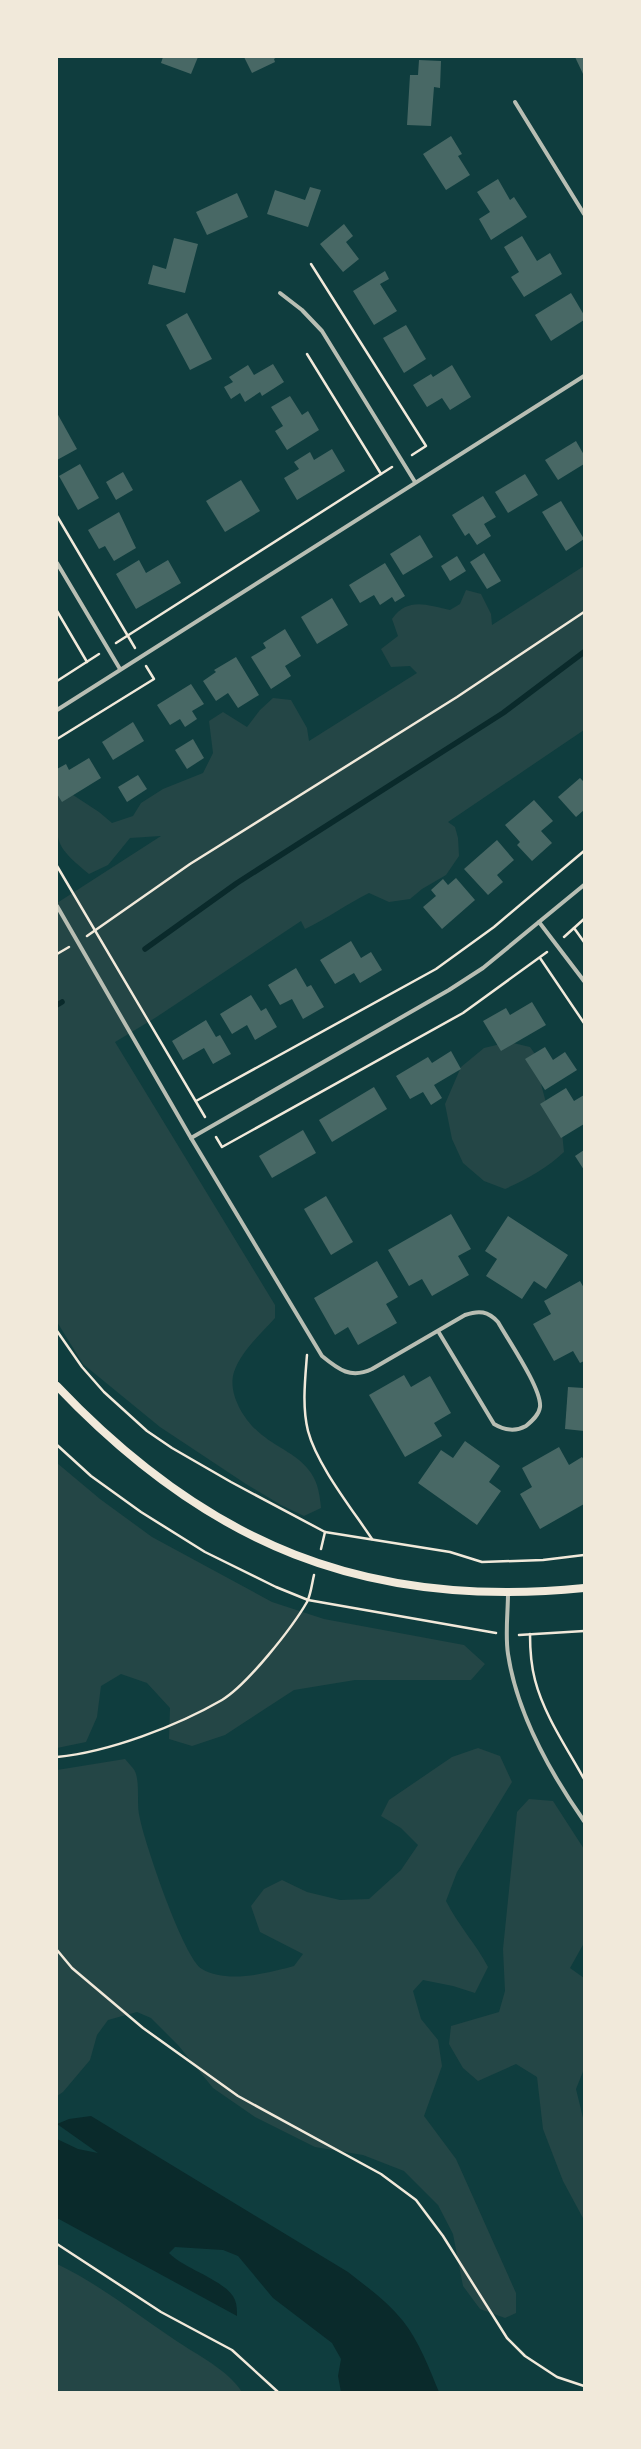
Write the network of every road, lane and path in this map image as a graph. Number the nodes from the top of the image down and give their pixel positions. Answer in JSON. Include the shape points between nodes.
{"nodes":[{"id":1,"x":515,"y":102,"type":"dead end"},
{"id":2,"x":584,"y":214,"type":"edge"},
{"id":3,"x":311,"y":264,"type":"dead end"},
{"id":4,"x":280,"y":292,"type":"dead end"},
{"id":5,"x":307,"y":354,"type":"dead end"},
{"id":6,"x":584,"y":376,"type":"edge"},
{"id":7,"x":426,"y":446,"type":"dead end"},
{"id":8,"x":415,"y":482,"type":"junction"},
{"id":9,"x":57,"y":516,"type":"edge"},
{"id":10,"x":57,"y":563,"type":"edge"},
{"id":11,"x":57,"y":611,"type":"edge"},
{"id":12,"x":584,"y":612,"type":"edge"},
{"id":13,"x":120,"y":669,"type":"junction"},
{"id":14,"x":154,"y":679,"type":"dead end"},
{"id":15,"x":57,"y":680,"type":"edge"},
{"id":16,"x":57,"y":710,"type":"edge"},
{"id":17,"x":57,"y":739,"type":"edge"},
{"id":18,"x":584,"y":851,"type":"edge"},
{"id":19,"x":57,"y":866,"type":"edge"},
{"id":20,"x":584,"y":885,"type":"edge"},
{"id":21,"x":57,"y":906,"type":"edge"},
{"id":22,"x":584,"y":919,"type":"edge"},
{"id":23,"x":539,"y":922,"type":"junction"},
{"id":24,"x":96,"y":930,"type":"junction"},
{"id":25,"x":584,"y":942,"type":"edge"},
{"id":26,"x":584,"y":981,"type":"edge"},
{"id":27,"x":584,"y":1023,"type":"edge"},
{"id":28,"x":191,"y":1138,"type":"junction"},
{"id":29,"x":222,"y":1147,"type":"dead end"},
{"id":30,"x":438,"y":1331,"type":"junction"},
{"id":31,"x":57,"y":1332,"type":"edge"},
{"id":32,"x":308,"y":1336,"type":"junction"},
{"id":33,"x":57,"y":1386,"type":"edge"},
{"id":34,"x":57,"y":1445,"type":"edge"},
{"id":35,"x":372,"y":1539,"type":"junction"},
{"id":36,"x":584,"y":1555,"type":"edge"},
{"id":37,"x":584,"y":1588,"type":"edge"},
{"id":38,"x":508,"y":1593,"type":"junction"},
{"id":39,"x":308,"y":1600,"type":"junction"},
{"id":40,"x":584,"y":1631,"type":"edge"},
{"id":41,"x":530,"y":1634,"type":"junction"},
{"id":42,"x":508,"y":1635,"type":"junction"},
{"id":43,"x":57,"y":1758,"type":"edge"},
{"id":44,"x":584,"y":1779,"type":"edge"},
{"id":45,"x":584,"y":1821,"type":"edge"},
{"id":46,"x":57,"y":1950,"type":"edge"},
{"id":47,"x":57,"y":2244,"type":"edge"},
{"id":48,"x":584,"y":2386,"type":"edge"},
{"id":49,"x":278,"y":2392,"type":"edge"}],
"edges":[{"from":1,"to":2,"type":"street"},
{"from":3,"to":7,"type":"path"},
{"from":4,"to":8,"type":"street","via":[[322,331]]},
{"from":5,"to":9,"type":"path","via":[[381,474],[127,636]]},
{"from":6,"to":8,"type":"street"},
{"from":8,"to":13,"type":"street"},
{"from":10,"to":13,"type":"street"},
{"from":11,"to":15,"type":"path","via":[[87,662]]},
{"from":12,"to":24,"type":"path","via":[[457,697],[190,864]]},
{"from":13,"to":16,"type":"street"},
{"from":14,"to":17,"type":"path"},
{"from":18,"to":24,"type":"path","via":[[494,927],[436,969],[196,1101]]},
{"from":19,"to":24,"type":"path"},
{"from":20,"to":23,"type":"street"},
{"from":21,"to":28,"type":"street"},
{"from":22,"to":25,"type":"path","via":[[574,928]]},
{"from":23,"to":26,"type":"street"},
{"from":23,"to":28,"type":"street","via":[[483,968],[449,990]]},
{"from":27,"to":29,"type":"path","via":[[540,958],[463,1013]]},
{"from":28,"to":32,"type":"street"},
{"from":30,"to":30,"type":"street","via":[[475,1311],[494,1317],[536,1388],[540,1405],[534,1420],[523,1428],[513,1430],[494,1424]]},
{"from":30,"to":32,"type":"street","via":[[360,1374],[343,1372],[322,1356]]},
{"from":31,"to":35,"type":"path","via":[[104,1392],[172,1448],[325,1532]]},
{"from":32,"to":35,"type":"path","via":[[305,1387],[308,1431],[332,1477]]},
{"from":33,"to":38,"type":"main road","via":[[154,1476],[194,1504],[258,1540],[317,1564],[377,1579],[417,1586]]},
{"from":34,"to":39,"type":"path","via":[[91,1476],[141,1512],[205,1552]]},
{"from":35,"to":36,"type":"path","via":[[450,1552],[482,1562],[543,1560]]},
{"from":37,"to":38,"type":"main road"},
{"from":38,"to":42,"type":"street"},
{"from":39,"to":42,"type":"path"},
{"from":39,"to":43,"type":"path","via":[[257,1669],[223,1699],[176,1722],[125,1742],[83,1754]]},
{"from":40,"to":41,"type":"path"},
{"from":41,"to":42,"type":"path"},
{"from":41,"to":44,"type":"path","via":[[535,1681],[546,1708]]},
{"from":42,"to":45,"type":"street","via":[[509,1660],[520,1705],[554,1772]]},
{"from":46,"to":48,"type":"path","via":[[72,1968],[143,2028],[232,2091],[380,2174],[416,2200],[443,2236],[507,2338],[525,2356],[557,2377]]},
{"from":47,"to":49,"type":"path","via":[[162,2312],[232,2350]]}]}
